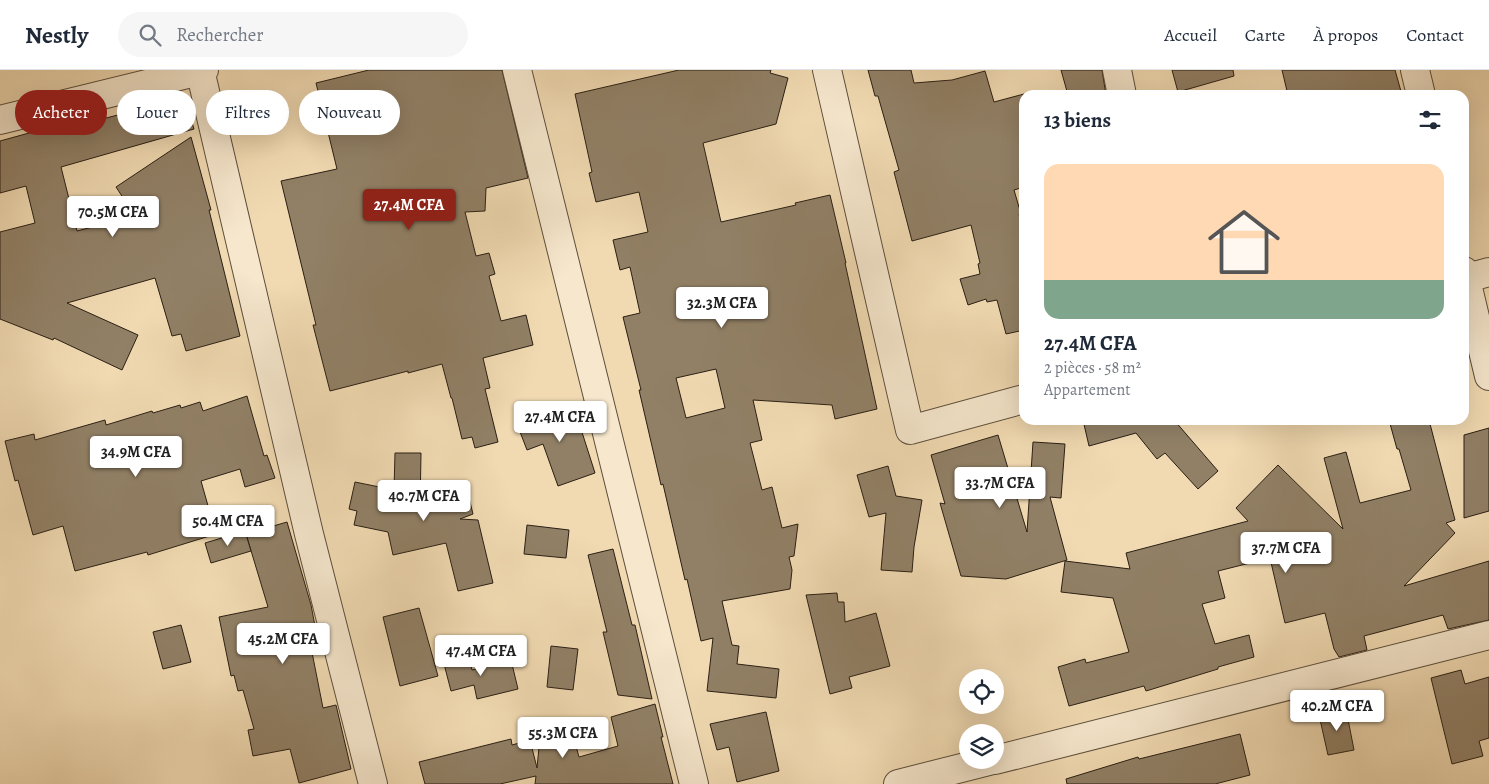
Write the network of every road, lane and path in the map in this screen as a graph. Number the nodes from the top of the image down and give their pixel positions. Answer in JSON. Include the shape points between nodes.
{"nodes":[{"id":1,"x":201,"y":70,"type":"edge"},
{"id":2,"x":517,"y":70,"type":"edge"},
{"id":3,"x":827,"y":70,"type":"edge"},
{"id":4,"x":1117,"y":70,"type":"edge"},
{"id":5,"x":1415,"y":70,"type":"edge"},
{"id":6,"x":1121,"y":90,"type":"edge"},
{"id":7,"x":1420,"y":90,"type":"edge"},
{"id":8,"x":0,"y":120,"type":"edge"},
{"id":9,"x":1470,"y":275,"type":"edge"},
{"id":10,"x":1489,"y":376,"type":"edge"},
{"id":11,"x":1019,"y":400,"type":"edge"},
{"id":12,"x":1489,"y":635,"type":"edge"},
{"id":13,"x":1004,"y":757,"type":"edge"},
{"id":14,"x":959,"y":769,"type":"edge"},
{"id":15,"x":373,"y":784,"type":"edge"},
{"id":16,"x":694,"y":784,"type":"edge"},
{"id":17,"x":898,"y":784,"type":"edge"}],
"edges":[{"from":1,"to":8,"type":"street"},
{"from":1,"to":15,"type":"street","via":[[310,534]]},
{"from":2,"to":16,"type":"street"},
{"from":3,"to":11,"type":"street","via":[[910,430]]},
{"from":4,"to":6,"type":"street"},
{"from":5,"to":7,"type":"street"},
{"from":9,"to":10,"type":"street"},
{"from":12,"to":13,"type":"street"},
{"from":14,"to":17,"type":"street"}]}
